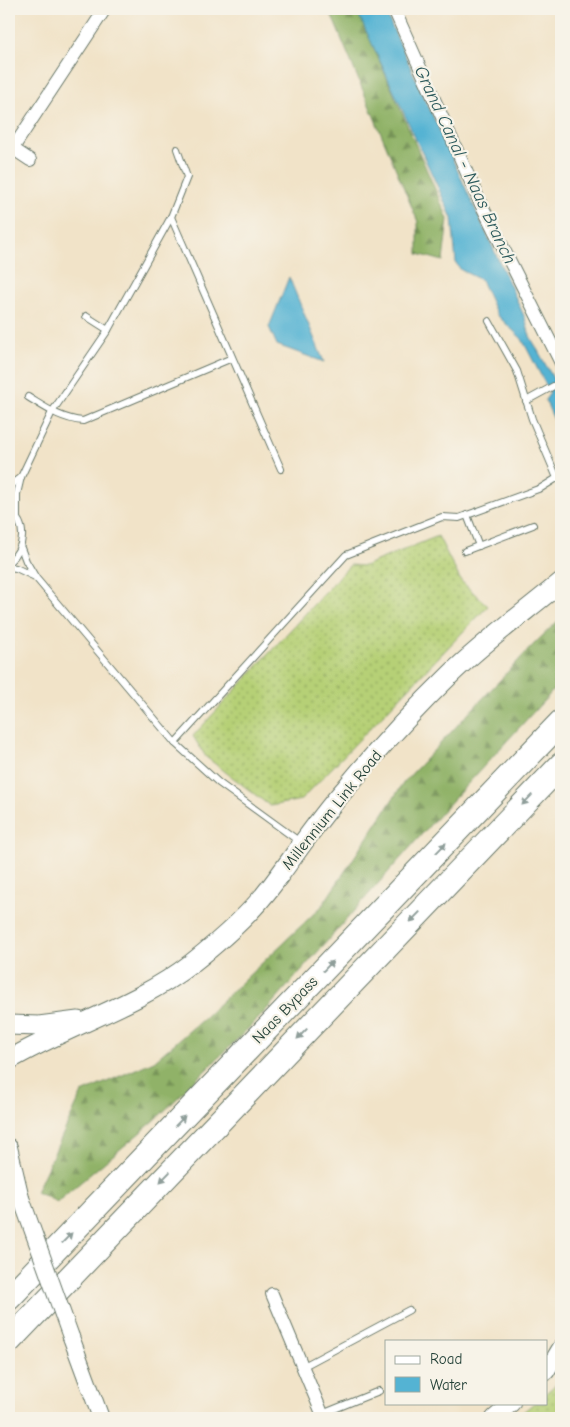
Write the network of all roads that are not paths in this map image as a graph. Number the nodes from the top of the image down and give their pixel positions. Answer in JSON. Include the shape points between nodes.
{"nodes":[{"id":1,"x":105,"y":9,"type":"edge"},
{"id":2,"x":394,"y":9,"type":"edge"},
{"id":3,"x":11,"y":147,"type":"edge"},
{"id":4,"x":177,"y":149,"type":"dead end"},
{"id":5,"x":30,"y":160,"type":"dead end"},
{"id":6,"x":171,"y":217,"type":"junction"},
{"id":7,"x":86,"y":316,"type":"dead end"},
{"id":8,"x":489,"y":321,"type":"dead end"},
{"id":9,"x":108,"y":330,"type":"junction"},
{"id":10,"x":232,"y":358,"type":"junction"},
{"id":11,"x":561,"y":363,"type":"edge"},
{"id":12,"x":559,"y":383,"type":"edge"},
{"id":13,"x":28,"y":397,"type":"dead end"},
{"id":14,"x":526,"y":401,"type":"junction"},
{"id":15,"x":52,"y":412,"type":"junction"},
{"id":16,"x":281,"y":468,"type":"dead end"},
{"id":17,"x":20,"y":477,"type":"junction"},
{"id":18,"x":9,"y":486,"type":"edge"},
{"id":19,"x":9,"y":511,"type":"edge"},
{"id":20,"x":466,"y":515,"type":"junction"},
{"id":21,"x":17,"y":519,"type":"junction"},
{"id":22,"x":532,"y":525,"type":"dead end"},
{"id":23,"x":479,"y":546,"type":"junction"},
{"id":24,"x":21,"y":548,"type":"junction"},
{"id":25,"x":466,"y":551,"type":"dead end"},
{"id":26,"x":9,"y":562,"type":"edge"},
{"id":27,"x":9,"y":568,"type":"edge"},
{"id":28,"x":36,"y":578,"type":"junction"},
{"id":29,"x":561,"y":582,"type":"edge"},
{"id":30,"x":561,"y":722,"type":"edge"},
{"id":31,"x":176,"y":743,"type":"junction"},
{"id":32,"x":561,"y":765,"type":"edge"},
{"id":33,"x":301,"y":843,"type":"junction"},
{"id":34,"x":90,"y":1019,"type":"junction"},
{"id":35,"x":9,"y":1024,"type":"edge"},
{"id":36,"x":9,"y":1060,"type":"edge"},
{"id":37,"x":9,"y":1147,"type":"edge"},
{"id":38,"x":272,"y":1294,"type":"dead end"},
{"id":39,"x":9,"y":1298,"type":"edge"},
{"id":40,"x":409,"y":1310,"type":"dead end"},
{"id":41,"x":9,"y":1341,"type":"edge"},
{"id":42,"x":561,"y":1347,"type":"edge"},
{"id":43,"x":302,"y":1367,"type":"junction"},
{"id":44,"x":548,"y":1369,"type":"edge"},
{"id":45,"x":379,"y":1391,"type":"dead end"},
{"id":46,"x":511,"y":1404,"type":"edge"},
{"id":47,"x":323,"y":1416,"type":"edge"},
{"id":48,"x":101,"y":1418,"type":"edge"},
{"id":49,"x":494,"y":1418,"type":"edge"}],
"edges":[{"from":1,"to":3,"type":"street"},
{"from":2,"to":11,"type":"street","via":[[479,200]]},
{"from":3,"to":5,"type":"street"},
{"from":4,"to":6,"type":"lane","via":[[187,177]]},
{"from":6,"to":9,"type":"lane"},
{"from":6,"to":10,"type":"lane"},
{"from":7,"to":9,"type":"lane"},
{"from":8,"to":14,"type":"lane","via":[[516,371]]},
{"from":9,"to":15,"type":"lane"},
{"from":10,"to":15,"type":"lane","via":[[83,421],[70,420]]},
{"from":10,"to":16,"type":"lane"},
{"from":12,"to":14,"type":"lane"},
{"from":13,"to":15,"type":"lane"},
{"from":14,"to":20,"type":"lane","via":[[557,478],[542,488]]},
{"from":15,"to":17,"type":"lane"},
{"from":17,"to":18,"type":"lane"},
{"from":17,"to":21,"type":"lane"},
{"from":19,"to":21,"type":"lane"},
{"from":20,"to":23,"type":"lane"},
{"from":20,"to":31,"type":"lane","via":[[442,517],[346,555]]},
{"from":21,"to":24,"type":"lane","via":[[23,538]]},
{"from":22,"to":23,"type":"lane"},
{"from":23,"to":25,"type":"lane"},
{"from":24,"to":26,"type":"lane"},
{"from":24,"to":28,"type":"lane"},
{"from":27,"to":28,"type":"lane"},
{"from":28,"to":31,"type":"lane"},
{"from":29,"to":33,"type":"main road","name":"Millennium Link Road","via":[[451,673],[346,787]]},
{"from":39,"to":30,"type":"highway","name":"Naas Bypass","one_way":true},
{"from":31,"to":33,"type":"lane","via":[[219,782]]},
{"from":32,"to":41,"type":"highway","name":"Naas Bypass","one_way":true},
{"from":33,"to":34,"type":"main road","name":"Millennium Link Road","via":[[272,885],[210,948],[132,1002]]},
{"from":34,"to":35,"type":"main road","name":"Millennium Link Road","via":[[39,1026]]},
{"from":34,"to":36,"type":"main road","name":"Millennium Link Road"},
{"from":37,"to":48,"type":"street","bridge":true,"via":[[21,1198]]},
{"from":38,"to":43,"type":"street"},
{"from":40,"to":43,"type":"lane"},
{"from":42,"to":44,"type":"street"},
{"from":43,"to":47,"type":"street"},
{"from":45,"to":47,"type":"lane"},
{"from":46,"to":49,"type":"street"}]}
